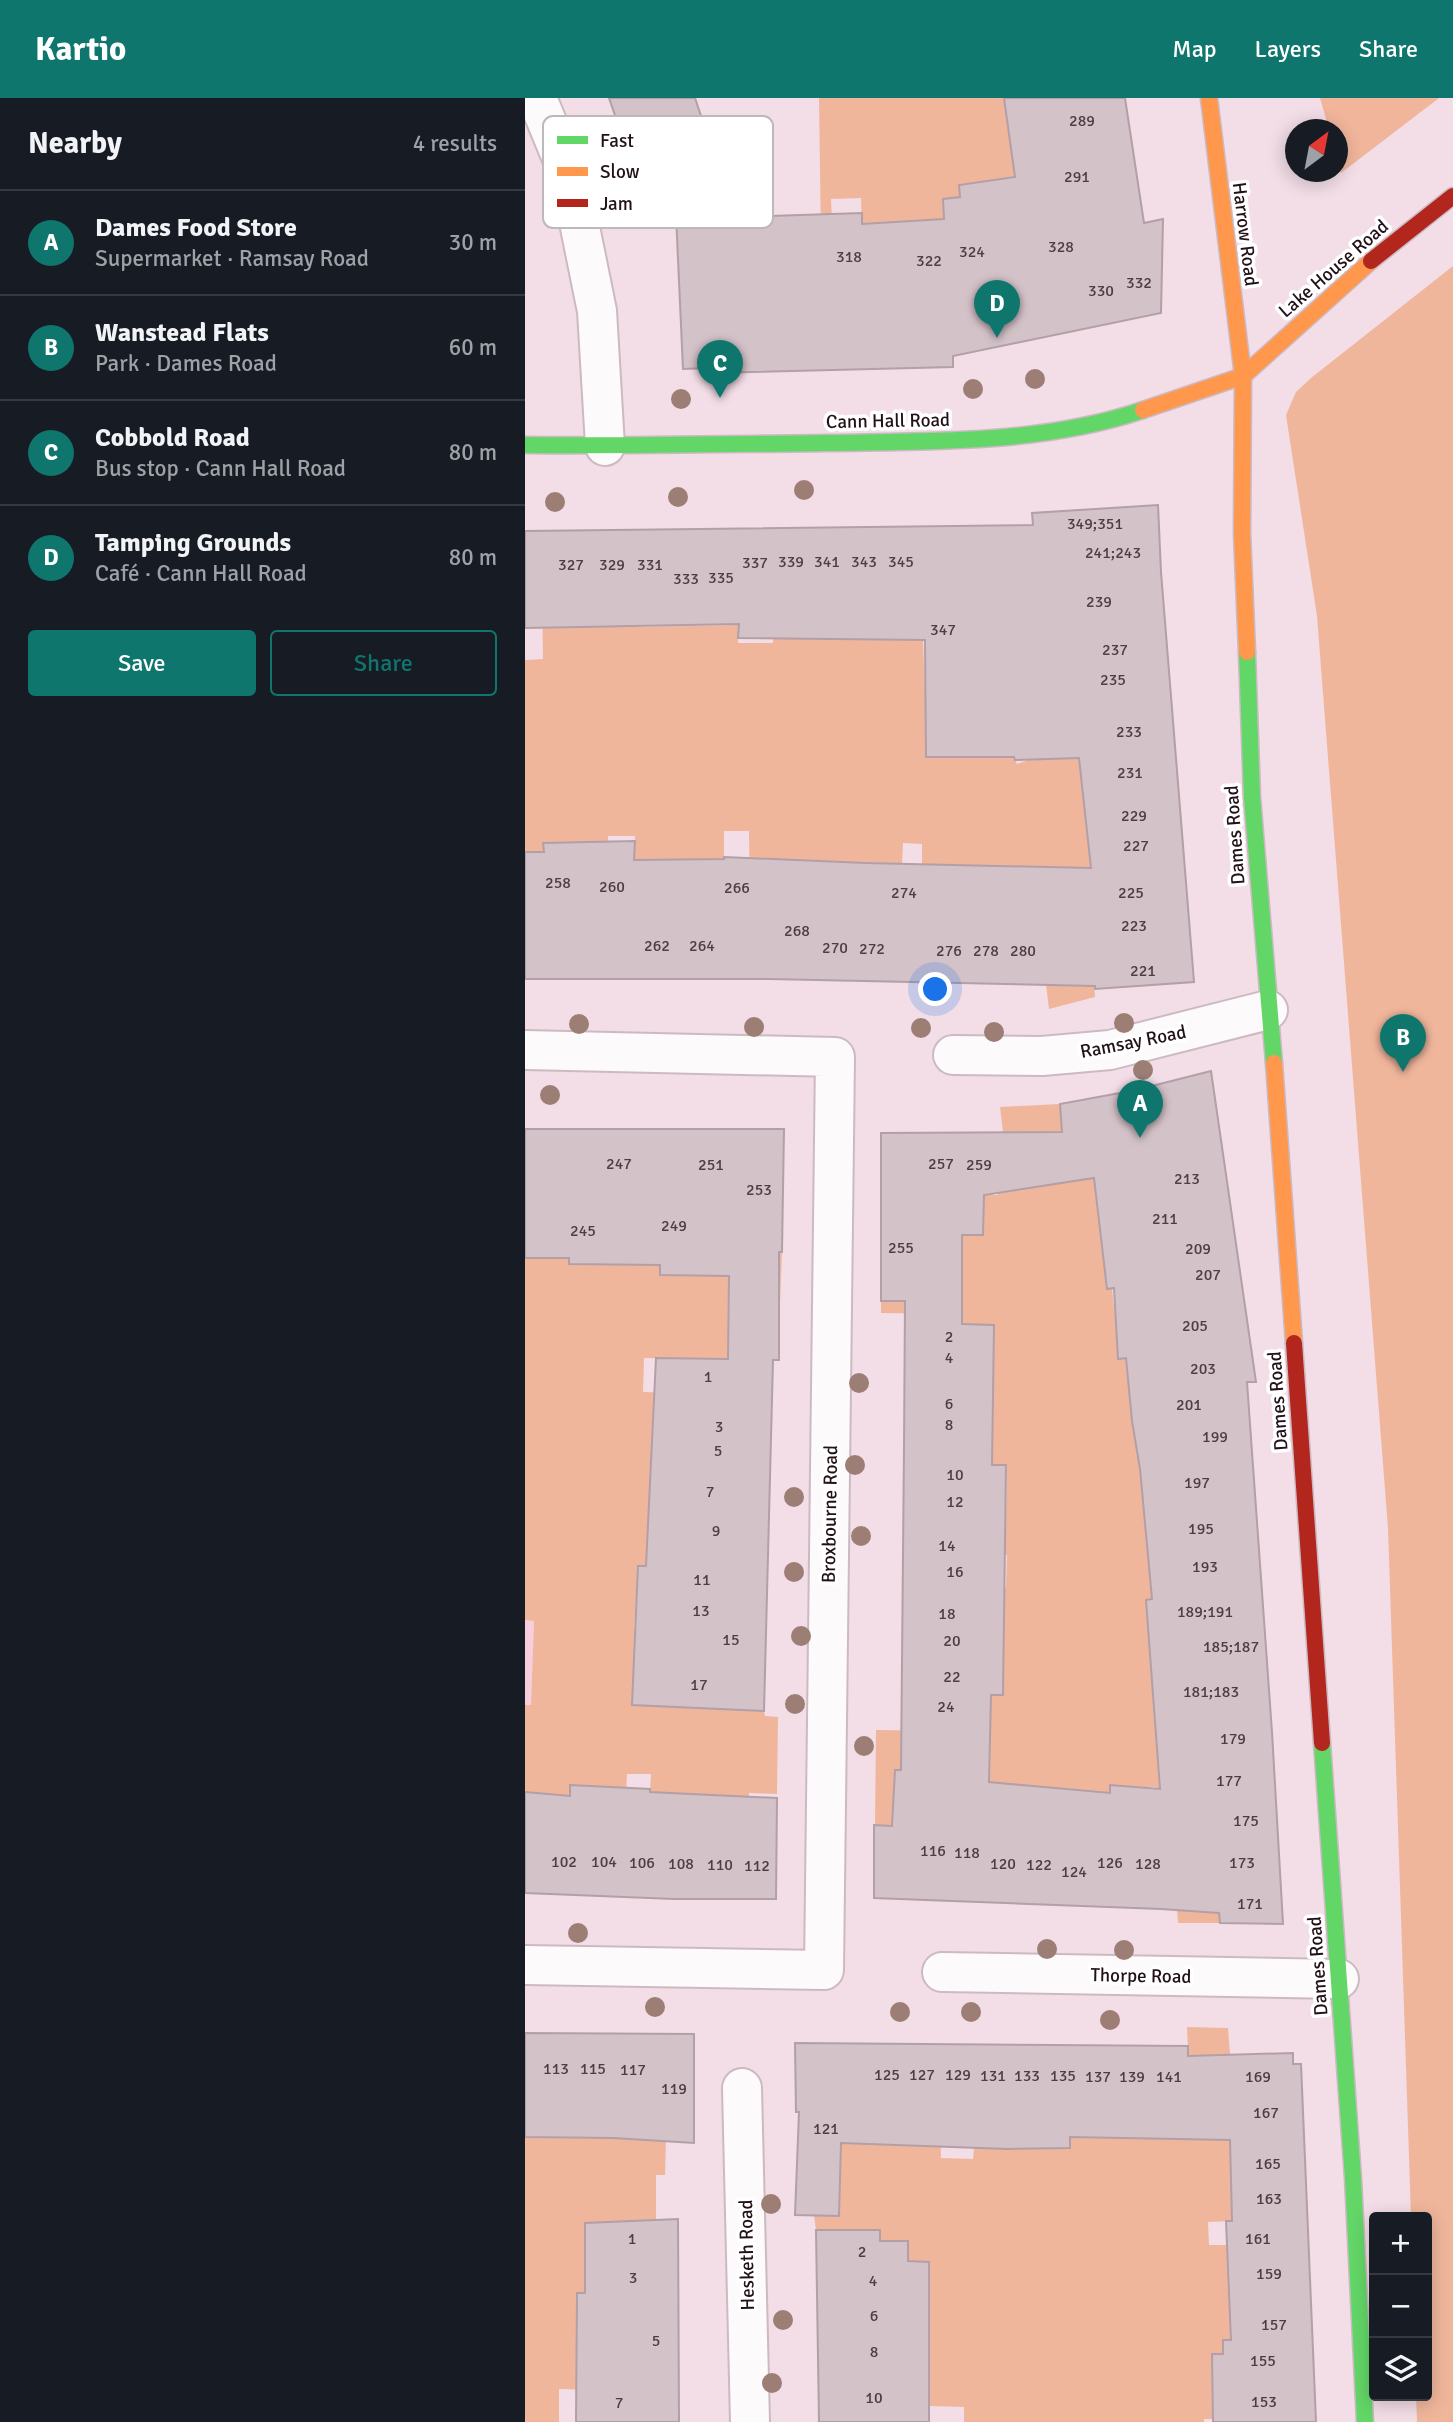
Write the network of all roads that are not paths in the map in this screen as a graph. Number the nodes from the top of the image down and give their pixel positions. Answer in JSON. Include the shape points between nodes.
{"nodes":[{"id":1,"x":537,"y":98,"type":"edge"},
{"id":2,"x":1209,"y":98,"type":"edge"},
{"id":3,"x":544,"y":116,"type":"edge"},
{"id":4,"x":1453,"y":196,"type":"edge"},
{"id":5,"x":580,"y":228,"type":"edge"},
{"id":6,"x":1243,"y":376,"type":"junction"},
{"id":7,"x":525,"y":445,"type":"edge"},
{"id":8,"x":605,"y":446,"type":"junction"},
{"id":9,"x":1268,"y":1010,"type":"junction"},
{"id":10,"x":525,"y":1050,"type":"edge"},
{"id":11,"x":953,"y":1055,"type":"dead end"},
{"id":12,"x":525,"y":1965,"type":"edge"},
{"id":13,"x":942,"y":1972,"type":"dead end"},
{"id":14,"x":1339,"y":1979,"type":"junction"},
{"id":15,"x":742,"y":2088,"type":"dead end"},
{"id":16,"x":750,"y":2422,"type":"edge"},
{"id":17,"x":1365,"y":2422,"type":"edge"}],
"edges":[{"from":1,"to":3,"type":"street"},
{"from":2,"to":6,"type":"main road","name":"Harrow Road"},
{"from":4,"to":6,"type":"main road","name":"Lake House Road","via":[[1350,278]]},
{"from":5,"to":8,"type":"street","via":[[597,310]]},
{"from":6,"to":8,"type":"main road","name":"Cann Hall Road","via":[[1114,420],[1049,433],[940,441]]},
{"from":6,"to":9,"type":"main road","name":"Dames Road","via":[[1242,533],[1252,797]]},
{"from":7,"to":8,"type":"main road","name":"Cann Hall Road"},
{"from":9,"to":11,"type":"street","name":"Ramsay Road","via":[[1110,1050],[1042,1056]]},
{"from":9,"to":14,"type":"main road","name":"Dames Road"},
{"from":10,"to":12,"type":"street","name":"Broxbourne Road","via":[[835,1058],[824,1970]]},
{"from":13,"to":14,"type":"street","name":"Thorpe Road"},
{"from":14,"to":17,"type":"main road","name":"Dames Road"},
{"from":15,"to":16,"type":"street","name":"Hesketh Road"}]}
